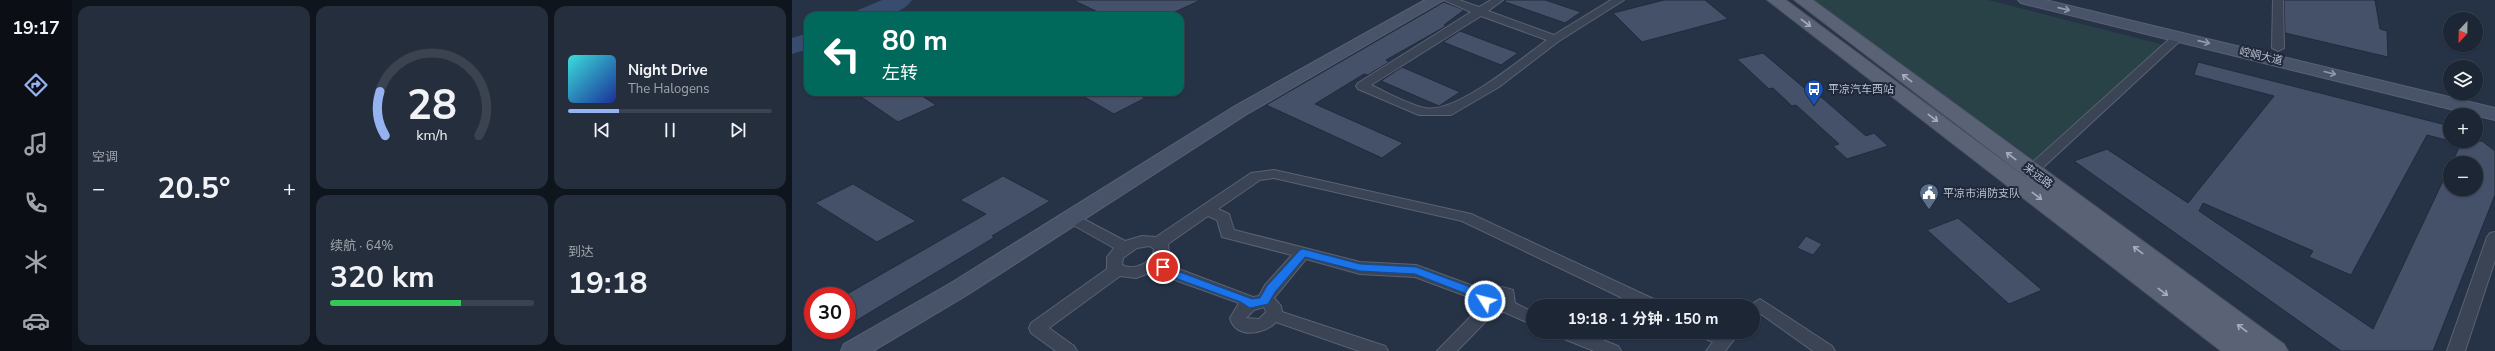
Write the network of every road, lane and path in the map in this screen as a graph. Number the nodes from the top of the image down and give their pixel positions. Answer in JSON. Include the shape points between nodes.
{"nodes":[{"id":1,"x":1436,"y":0,"type":"edge"},
{"id":2,"x":1449,"y":0,"type":"edge"},
{"id":3,"x":1498,"y":0,"type":"edge"},
{"id":4,"x":1619,"y":0,"type":"edge"},
{"id":5,"x":1775,"y":0,"type":"edge"},
{"id":6,"x":1802,"y":0,"type":"edge"},
{"id":7,"x":2026,"y":0,"type":"edge"},
{"id":8,"x":2077,"y":0,"type":"edge"},
{"id":9,"x":2278,"y":0,"type":"edge"},
{"id":10,"x":1480,"y":12,"type":"junction"},
{"id":11,"x":2178,"y":36,"type":"junction"},
{"id":12,"x":1555,"y":39,"type":"junction"},
{"id":13,"x":2278,"y":48,"type":"junction"},
{"id":14,"x":2443,"y":88,"type":"edge"},
{"id":15,"x":2483,"y":97,"type":"edge"},
{"id":16,"x":2495,"y":100,"type":"edge"},
{"id":17,"x":2495,"y":114,"type":"edge"},
{"id":18,"x":2025,"y":177,"type":"junction"},
{"id":19,"x":1206,"y":210,"type":"junction"},
{"id":20,"x":1071,"y":218,"type":"junction"},
{"id":21,"x":2495,"y":237,"type":"edge"},
{"id":22,"x":1158,"y":243,"type":"junction"},
{"id":23,"x":1124,"y":248,"type":"junction"},
{"id":24,"x":1303,"y":253,"type":"junction"},
{"id":25,"x":1156,"y":262,"type":"junction"},
{"id":26,"x":1117,"y":270,"type":"junction"},
{"id":27,"x":1639,"y":299,"type":"edge"},
{"id":28,"x":1257,"y":302,"type":"junction"},
{"id":29,"x":1493,"y":303,"type":"junction"},
{"id":30,"x":1760,"y":305,"type":"edge"},
{"id":31,"x":1273,"y":316,"type":"junction"},
{"id":32,"x":1526,"y":316,"type":"edge"},
{"id":33,"x":1582,"y":339,"type":"edge"},
{"id":34,"x":853,"y":351,"type":"edge"},
{"id":35,"x":1068,"y":351,"type":"edge"},
{"id":36,"x":1379,"y":351,"type":"edge"},
{"id":37,"x":1446,"y":351,"type":"edge"},
{"id":38,"x":1612,"y":351,"type":"edge"},
{"id":39,"x":1826,"y":351,"type":"edge"},
{"id":40,"x":2240,"y":351,"type":"edge"},
{"id":41,"x":2274,"y":351,"type":"edge"},
{"id":42,"x":2456,"y":351,"type":"edge"}],
"edges":[{"from":1,"to":20,"type":"main road","via":[[1241,110]]},
{"from":2,"to":10,"type":"street"},
{"from":3,"to":10,"type":"street"},
{"from":4,"to":12,"type":"street"},
{"from":5,"to":18,"type":"main road","name":"来远路","one_way":true},
{"from":18,"to":6,"type":"main road","name":"来远路","one_way":true},
{"from":7,"to":11,"type":"main road","name":"崆峒大道","one_way":true},
{"from":8,"to":13,"type":"main road","name":"崆峒大道"},
{"from":9,"to":13,"type":"street"},
{"from":10,"to":12,"type":"street"},
{"from":10,"to":12,"type":"street","via":[[1362,86],[1424,112],[1446,112],[1495,84]]},
{"from":11,"to":17,"type":"main road","name":"崆峒大道","one_way":true},
{"from":11,"to":18,"type":"street"},
{"from":13,"to":14,"type":"main road","name":"崆峒大道"},
{"from":15,"to":16,"type":"main road"},
{"from":18,"to":40,"type":"main road","name":"来远路","one_way":true},
{"from":41,"to":18,"type":"main road","name":"来远路","one_way":true},
{"from":19,"to":22,"type":"street"},
{"from":19,"to":24,"type":"street","via":[[1224,217],[1227,233]]},
{"from":19,"to":27,"type":"street","via":[[1256,176],[1274,174],[1466,217]]},
{"from":20,"to":23,"type":"street"},
{"from":20,"to":34,"type":"main road","via":[[959,289]]},
{"from":21,"to":42,"type":"street"},
{"from":22,"to":23,"type":"street","via":[[1139,242]]},
{"from":22,"to":25,"type":"street","via":[[1163,252]]},
{"from":23,"to":26,"type":"street","via":[[1115,257],[1114,267]]},
{"from":24,"to":28,"type":"street"},
{"from":24,"to":29,"type":"street","via":[[1360,268],[1416,271]]},
{"from":25,"to":26,"type":"street","via":[[1132,273]]},
{"from":25,"to":28,"type":"street","via":[[1170,272]]},
{"from":26,"to":35,"type":"street","via":[[1037,328]]},
{"from":28,"to":31,"type":"street","via":[[1273,306]]},
{"from":28,"to":31,"type":"street","via":[[1240,312],[1238,318],[1243,325],[1248,327],[1263,324]]},
{"from":29,"to":32,"type":"street"},
{"from":29,"to":37,"type":"street"},
{"from":30,"to":39,"type":"street"},
{"from":31,"to":36,"type":"street"},
{"from":33,"to":38,"type":"street"}]}
